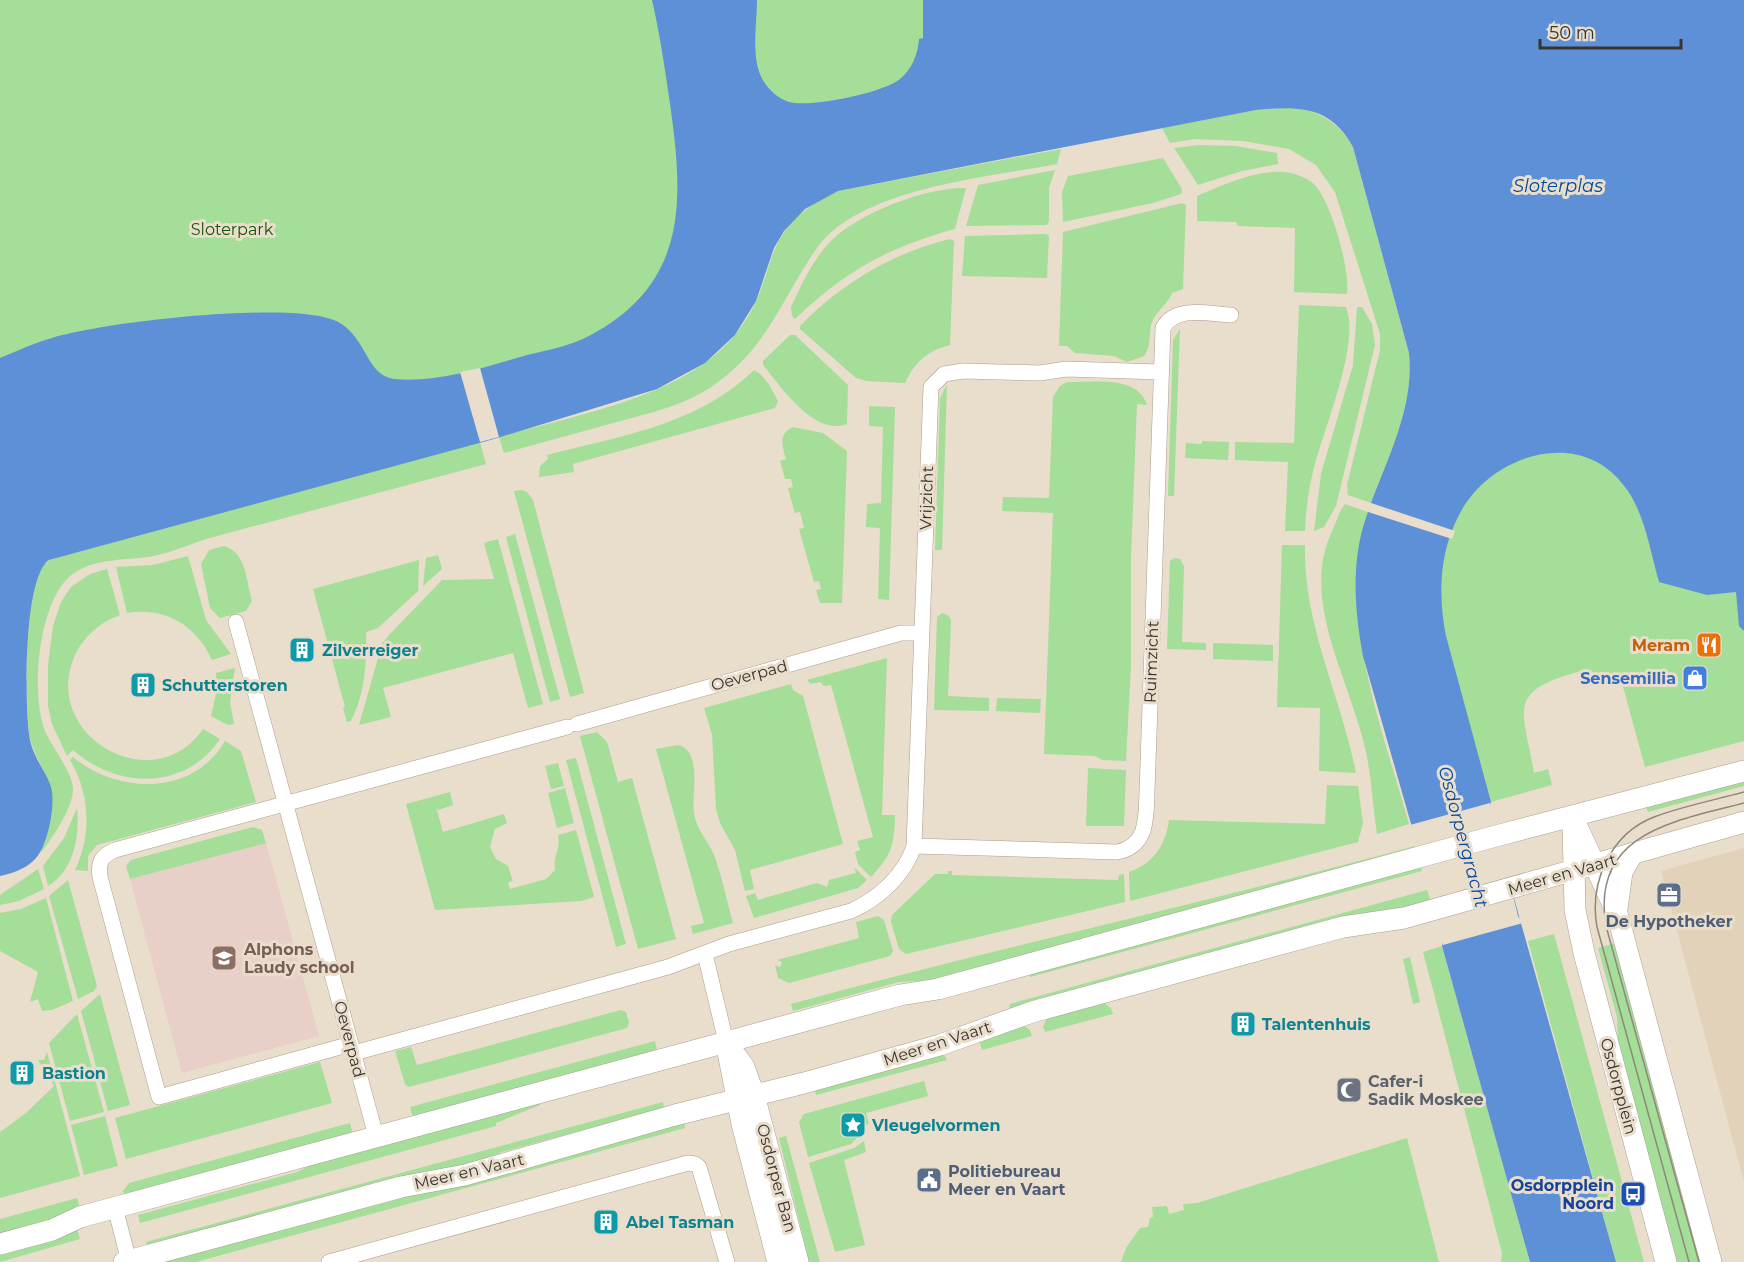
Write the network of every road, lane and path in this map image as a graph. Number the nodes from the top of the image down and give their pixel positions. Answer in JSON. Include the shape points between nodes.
{"nodes":[{"id":1,"x":1231,"y":315,"type":"dead end"},
{"id":2,"x":1160,"y":372,"type":"junction"},
{"id":3,"x":236,"y":622,"type":"dead end"},
{"id":4,"x":921,"y":633,"type":"junction"},
{"id":5,"x":1744,"y":771,"type":"edge"},
{"id":6,"x":286,"y":803,"type":"junction"},
{"id":7,"x":1573,"y":818,"type":"junction"},
{"id":8,"x":1744,"y":822,"type":"edge"},
{"id":9,"x":914,"y":846,"type":"junction"},
{"id":10,"x":1633,"y":854,"type":"junction"},
{"id":11,"x":1596,"y":864,"type":"junction"},
{"id":12,"x":1574,"y":870,"type":"junction"},
{"id":13,"x":1539,"y":880,"type":"junction"},
{"id":14,"x":1575,"y":910,"type":"junction"},
{"id":15,"x":1617,"y":913,"type":"junction"},
{"id":16,"x":705,"y":954,"type":"junction"},
{"id":17,"x":726,"y":1041,"type":"junction"},
{"id":18,"x":352,"y":1048,"type":"junction"},
{"id":19,"x":746,"y":1097,"type":"junction"},
{"id":20,"x":376,"y":1136,"type":"junction"},
{"id":21,"x":115,"y":1207,"type":"junction"},
{"id":22,"x":0,"y":1244,"type":"edge"},
{"id":23,"x":127,"y":1262,"type":"edge"},
{"id":24,"x":329,"y":1262,"type":"edge"},
{"id":25,"x":727,"y":1262,"type":"edge"},
{"id":26,"x":778,"y":1262,"type":"edge"},
{"id":27,"x":798,"y":1262,"type":"edge"},
{"id":28,"x":1666,"y":1262,"type":"edge"},
{"id":29,"x":1711,"y":1262,"type":"edge"}],
"edges":[{"from":1,"to":2,"type":"street","name":"Ruimzicht","via":[[1184,314],[1167,320]]},
{"from":2,"to":4,"type":"street","name":"Vrijzicht","via":[[963,371],[937,378],[929,399]]},
{"from":2,"to":9,"type":"street","name":"Ruimzicht","via":[[1148,782],[1143,835],[1126,850],[1117,852]]},
{"from":3,"to":6,"type":"street","name":"Oeverpad"},
{"from":4,"to":6,"type":"street","name":"Oeverpad","via":[[901,633]]},
{"from":4,"to":9,"type":"street","name":"Vrijzicht"},
{"from":5,"to":7,"type":"main road"},
{"from":6,"to":18,"type":"street","name":"Oeverpad"},
{"from":6,"to":18,"type":"street","name":"Oeverpad","via":[[115,850],[100,860],[100,877],[159,1097]]},
{"from":7,"to":11,"type":"main road"},
{"from":7,"to":12,"type":"main road","name":"Osdorpplein"},
{"from":7,"to":17,"type":"main road","via":[[1420,856],[948,986]]},
{"from":8,"to":10,"type":"main road","name":"Meer en Vaart"},
{"from":9,"to":16,"type":"street","via":[[902,870],[868,904]]},
{"from":10,"to":11,"type":"main road","name":"Meer en Vaart"},
{"from":10,"to":15,"type":"main road","via":[[1619,883]]},
{"from":11,"to":12,"type":"main road","name":"Meer en Vaart"},
{"from":11,"to":15,"type":"main road"},
{"from":12,"to":13,"type":"main road","name":"Meer en Vaart"},
{"from":12,"to":14,"type":"main road","name":"Osdorpplein"},
{"from":13,"to":14,"type":"main road","name":"Osdorpplein","via":[[1558,886]]},
{"from":13,"to":19,"type":"main road","name":"Meer en Vaart","via":[[1404,918],[1356,923],[1032,1012],[940,1045]]},
{"from":14,"to":28,"type":"main road","name":"Osdorpplein"},
{"from":15,"to":29,"type":"main road"},
{"from":16,"to":17,"type":"street"},
{"from":16,"to":18,"type":"street","via":[[659,970]]},
{"from":17,"to":19,"type":"main road"},
{"from":17,"to":20,"type":"main road"},
{"from":18,"to":20,"type":"street","name":"Oeverpad"},
{"from":19,"to":23,"type":"main road","name":"Meer en Vaart"},
{"from":19,"to":26,"type":"main road","name":"Osdorper Ban"},
{"from":19,"to":27,"type":"main road","name":"Osdorper Ban"},
{"from":20,"to":21,"type":"main road"},
{"from":21,"to":22,"type":"main road"},
{"from":21,"to":23,"type":"street","name":"Meer en Vaart"},
{"from":24,"to":25,"type":"street","via":[[688,1163],[699,1167]]}]}
